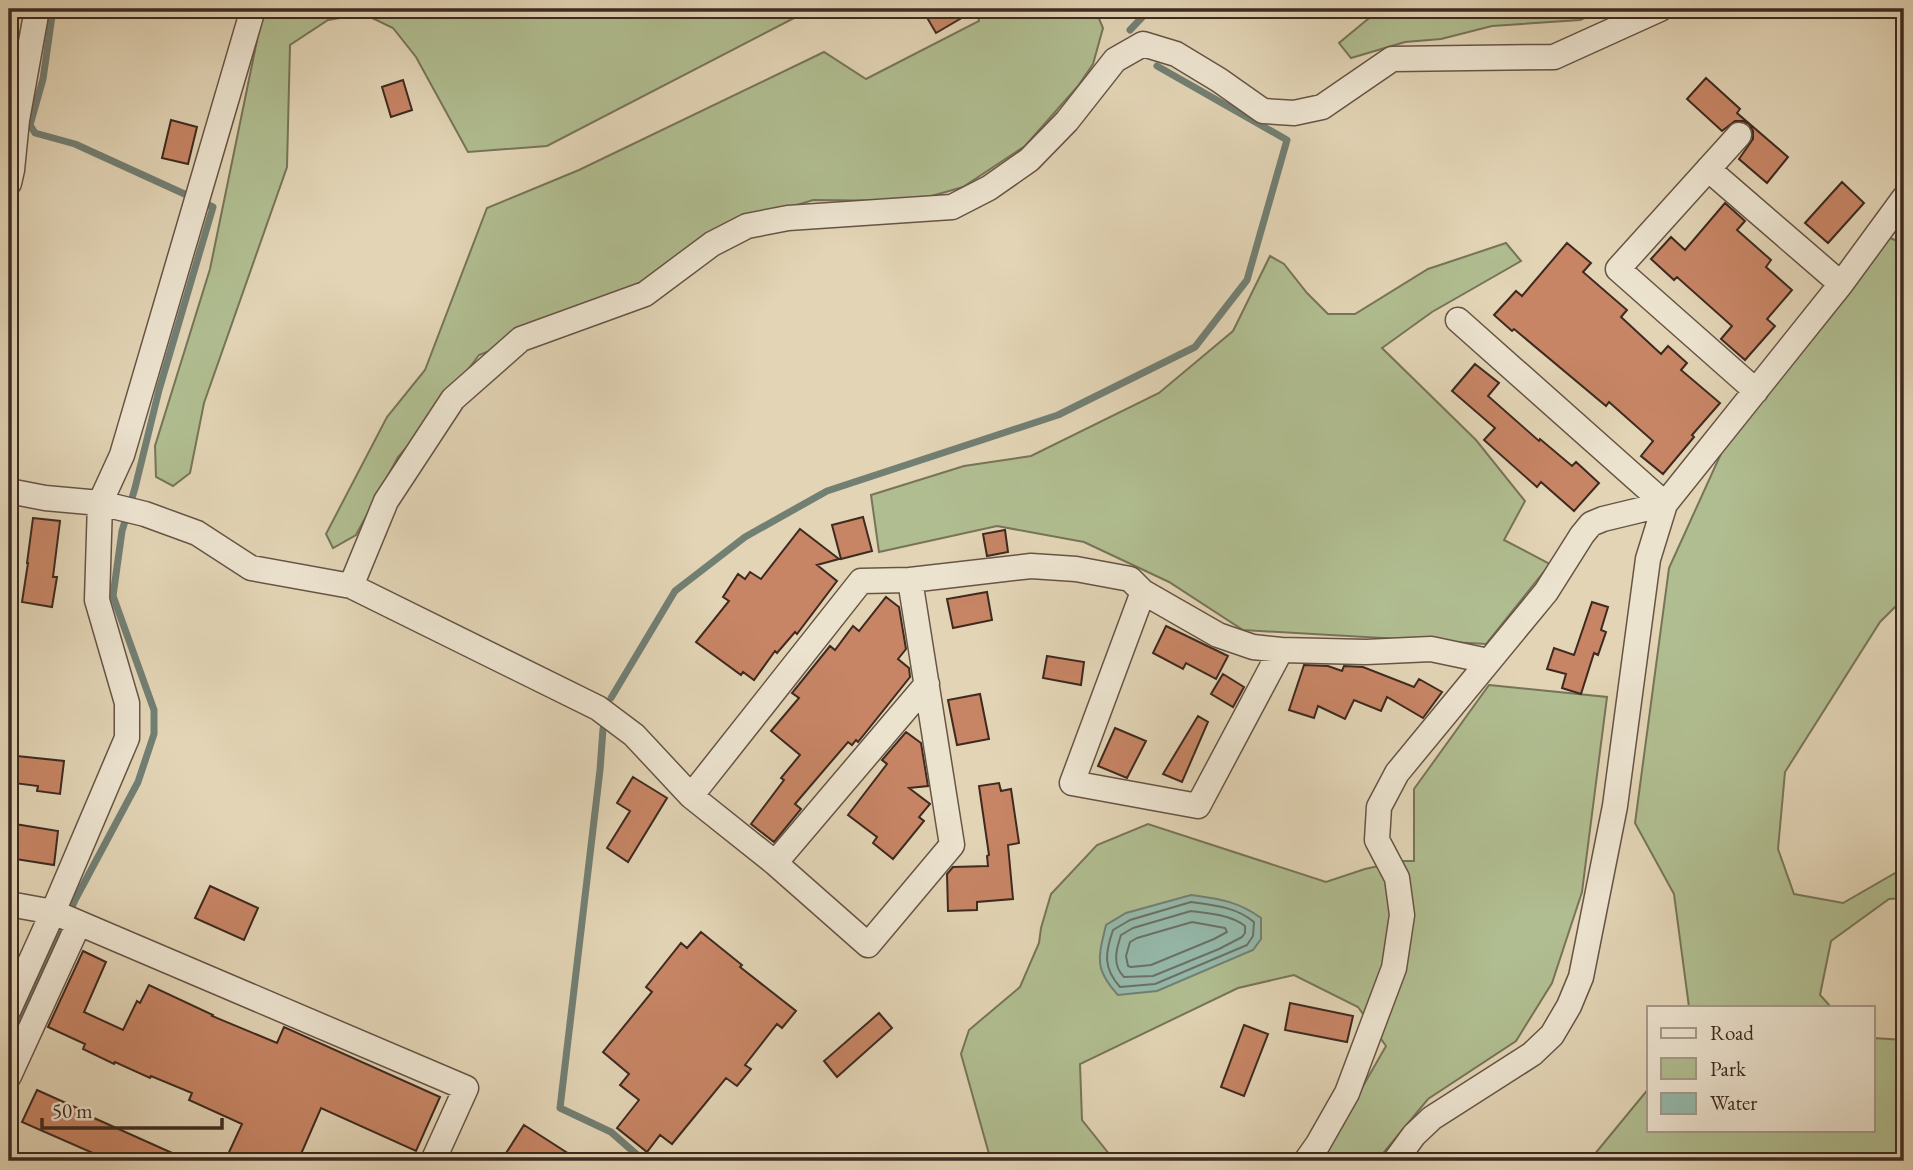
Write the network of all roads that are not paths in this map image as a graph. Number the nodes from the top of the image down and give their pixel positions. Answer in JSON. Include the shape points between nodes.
{"nodes":[{"id":1,"x":37,"y":9,"type":"edge"},
{"id":2,"x":253,"y":9,"type":"edge"},
{"id":3,"x":1660,"y":9,"type":"edge"},
{"id":4,"x":1739,"y":135,"type":"dead end"},
{"id":5,"x":1708,"y":169,"type":"junction"},
{"id":6,"x":9,"y":183,"type":"edge"},
{"id":7,"x":1904,"y":198,"type":"edge"},
{"id":8,"x":1841,"y":284,"type":"junction"},
{"id":9,"x":1458,"y":320,"type":"dead end"},
{"id":10,"x":1756,"y":391,"type":"junction"},
{"id":11,"x":9,"y":491,"type":"edge"},
{"id":12,"x":1665,"y":504,"type":"junction"},
{"id":13,"x":110,"y":505,"type":"junction"},
{"id":14,"x":910,"y":580,"type":"junction"},
{"id":15,"x":351,"y":586,"type":"junction"},
{"id":16,"x":1143,"y":592,"type":"junction"},
{"id":17,"x":1281,"y":650,"type":"junction"},
{"id":18,"x":1488,"y":661,"type":"junction"},
{"id":19,"x":927,"y":684,"type":"junction"},
{"id":20,"x":691,"y":796,"type":"junction"},
{"id":21,"x":775,"y":863,"type":"junction"},
{"id":22,"x":9,"y":904,"type":"edge"},
{"id":23,"x":66,"y":917,"type":"junction"},
{"id":24,"x":9,"y":1009,"type":"edge"},
{"id":25,"x":9,"y":1076,"type":"edge"},
{"id":26,"x":433,"y":1161,"type":"edge"},
{"id":27,"x":1306,"y":1161,"type":"edge"},
{"id":28,"x":1395,"y":1161,"type":"edge"}],
"edges":[{"from":1,"to":6,"type":"street"},
{"from":2,"to":13,"type":"street"},
{"from":3,"to":15,"type":"street","via":[[1554,57],[1392,59],[1322,107],[1294,113],[1263,111],[1176,54],[1143,44],[1115,60],[1029,160],[952,207],[789,218],[747,226],[712,244],[645,294],[521,339],[453,399],[386,501]]},
{"from":4,"to":5,"type":"street"},
{"from":5,"to":8,"type":"street"},
{"from":5,"to":10,"type":"street","via":[[1618,269]]},
{"from":7,"to":8,"type":"street"},
{"from":8,"to":10,"type":"street"},
{"from":9,"to":12,"type":"street"},
{"from":10,"to":12,"type":"street"},
{"from":11,"to":13,"type":"street"},
{"from":12,"to":18,"type":"street","via":[[1591,524],[1546,592]]},
{"from":12,"to":28,"type":"street","via":[[1648,559],[1615,806],[1581,976],[1569,1006],[1552,1035],[1532,1054],[1432,1118]]},
{"from":13,"to":15,"type":"street","via":[[197,533],[251,568]]},
{"from":13,"to":23,"type":"street","via":[[97,600],[127,704],[127,738]]},
{"from":14,"to":16,"type":"street","via":[[1031,566],[1129,579]]},
{"from":14,"to":19,"type":"street"},
{"from":14,"to":20,"type":"street","via":[[861,581]]},
{"from":15,"to":20,"type":"street","via":[[598,708],[634,735]]},
{"from":16,"to":17,"type":"street","via":[[1218,635],[1253,647]]},
{"from":16,"to":17,"type":"street","via":[[1072,783],[1198,806]]},
{"from":17,"to":18,"type":"street","via":[[1431,649]]},
{"from":18,"to":27,"type":"street","via":[[1397,773],[1380,807],[1377,839],[1397,878],[1402,915],[1394,968],[1347,1093]]},
{"from":19,"to":21,"type":"street"},
{"from":19,"to":21,"type":"street","via":[[952,845],[868,945]]},
{"from":20,"to":21,"type":"street"},
{"from":22,"to":23,"type":"street"},
{"from":23,"to":24,"type":"street"},
{"from":23,"to":25,"type":"street"},
{"from":23,"to":26,"type":"street","via":[[466,1088]]}]}
